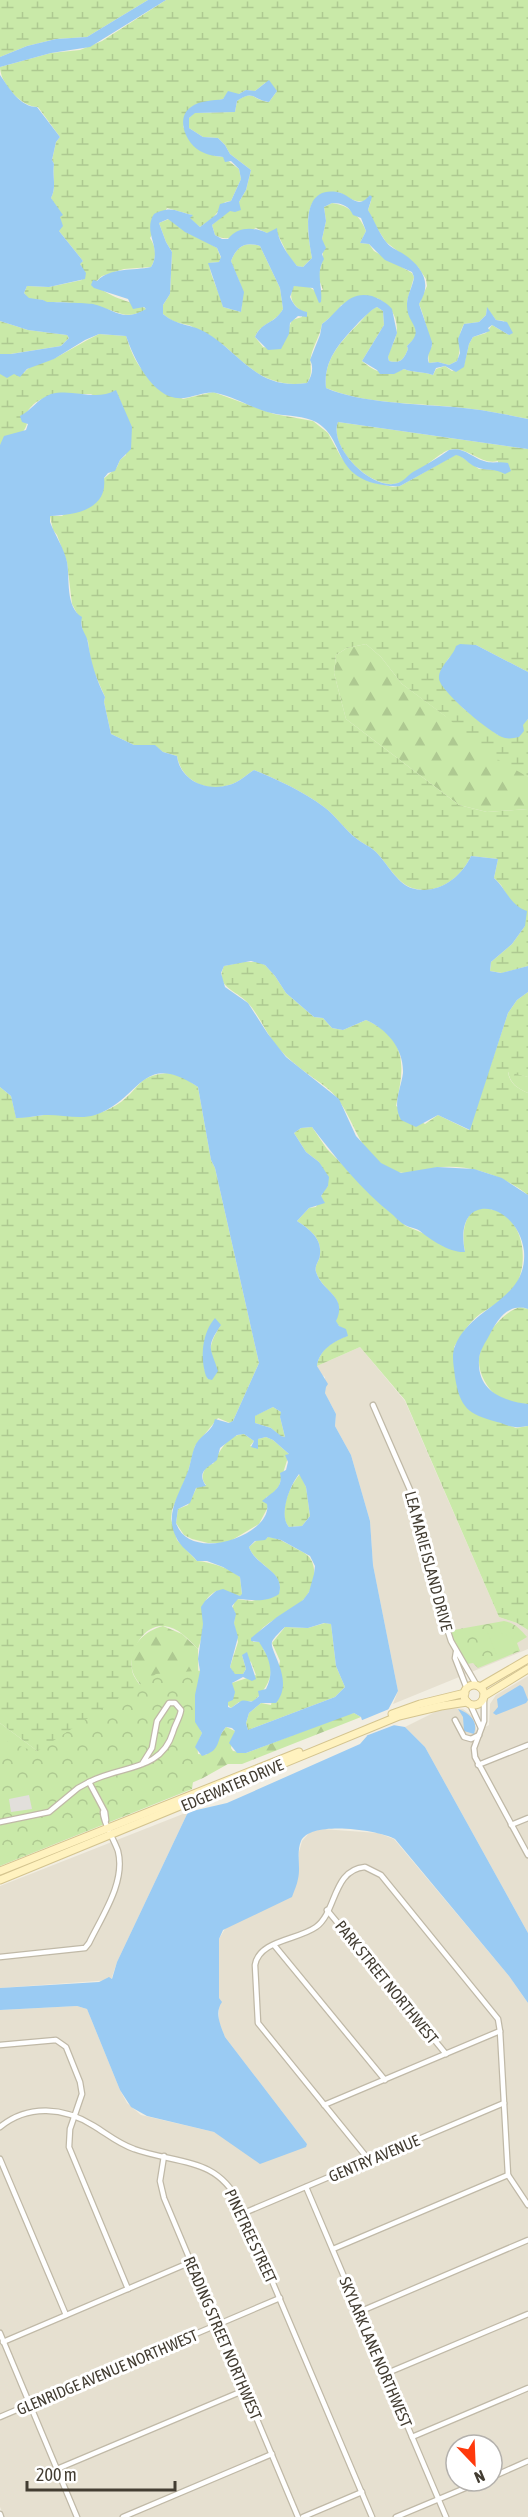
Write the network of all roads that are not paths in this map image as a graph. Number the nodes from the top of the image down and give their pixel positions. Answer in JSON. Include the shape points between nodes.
{"nodes":[{"id":1,"x":373,"y":1405,"type":"dead end"},
{"id":2,"x":456,"y":1653,"type":"junction"},
{"id":3,"x":528,"y":1659,"type":"edge"},
{"id":4,"x":528,"y":1669,"type":"edge"},
{"id":5,"x":478,"y":1686,"type":"junction"},
{"id":6,"x":466,"y":1691,"type":"junction"},
{"id":7,"x":484,"y":1698,"type":"junction"},
{"id":8,"x":468,"y":1703,"type":"junction"},
{"id":9,"x":398,"y":1714,"type":"junction"},
{"id":10,"x":454,"y":1720,"type":"dead end"},
{"id":11,"x":481,"y":1728,"type":"junction"},
{"id":12,"x":479,"y":1735,"type":"junction"},
{"id":13,"x":528,"y":1745,"type":"edge"},
{"id":14,"x":152,"y":1747,"type":"junction"},
{"id":15,"x":167,"y":1749,"type":"junction"},
{"id":16,"x":142,"y":1764,"type":"junction"},
{"id":17,"x":478,"y":1766,"type":"junction"},
{"id":18,"x":89,"y":1782,"type":"junction"},
{"id":19,"x":528,"y":1818,"type":"edge"},
{"id":20,"x":0,"y":1822,"type":"edge"},
{"id":21,"x":511,"y":1825,"type":"junction"},
{"id":22,"x":109,"y":1827,"type":"junction"},
{"id":23,"x":528,"y":1855,"type":"edge"},
{"id":24,"x":0,"y":1871,"type":"edge"},
{"id":25,"x":0,"y":1880,"type":"edge"},
{"id":26,"x":327,"y":1910,"type":"junction"},
{"id":27,"x":274,"y":1945,"type":"junction"},
{"id":28,"x":0,"y":1957,"type":"edge"},
{"id":29,"x":501,"y":2031,"type":"junction"},
{"id":30,"x":0,"y":2045,"type":"edge"},
{"id":31,"x":446,"y":2054,"type":"junction"},
{"id":32,"x":385,"y":2080,"type":"junction"},
{"id":33,"x":504,"y":2103,"type":"junction"},
{"id":34,"x":324,"y":2106,"type":"junction"},
{"id":35,"x":75,"y":2116,"type":"junction"},
{"id":36,"x":0,"y":2127,"type":"edge"},
{"id":37,"x":164,"y":2156,"type":"junction"},
{"id":38,"x":0,"y":2159,"type":"edge"},
{"id":39,"x":369,"y":2160,"type":"junction"},
{"id":40,"x":508,"y":2175,"type":"junction"},
{"id":41,"x":306,"y":2187,"type":"junction"},
{"id":42,"x":528,"y":2205,"type":"edge"},
{"id":43,"x":244,"y":2213,"type":"junction"},
{"id":44,"x":528,"y":2240,"type":"edge"},
{"id":45,"x":333,"y":2249,"type":"junction"},
{"id":46,"x":191,"y":2262,"type":"junction"},
{"id":47,"x":128,"y":2289,"type":"junction"},
{"id":48,"x":280,"y":2298,"type":"junction"},
{"id":49,"x":359,"y":2312,"type":"junction"},
{"id":50,"x":528,"y":2314,"type":"edge"},
{"id":51,"x":66,"y":2315,"type":"junction"},
{"id":52,"x":217,"y":2325,"type":"junction"},
{"id":53,"x":0,"y":2333,"type":"edge"},
{"id":54,"x":3,"y":2342,"type":"junction"},
{"id":55,"x":386,"y":2374,"type":"junction"},
{"id":56,"x":528,"y":2388,"type":"edge"},
{"id":57,"x":244,"y":2390,"type":"junction"},
{"id":58,"x":30,"y":2404,"type":"junction"},
{"id":59,"x":0,"y":2417,"type":"edge"},
{"id":60,"x":412,"y":2437,"type":"junction"},
{"id":61,"x":272,"y":2454,"type":"junction"},
{"id":62,"x":528,"y":2462,"type":"edge"},
{"id":63,"x":57,"y":2469,"type":"junction"},
{"id":64,"x":504,"y":2472,"type":"edge"},
{"id":65,"x":362,"y":2492,"type":"junction"},
{"id":66,"x":453,"y":2493,"type":"edge"},
{"id":67,"x":438,"y":2499,"type":"junction"},
{"id":68,"x":77,"y":2517,"type":"edge"},
{"id":69,"x":123,"y":2517,"type":"edge"},
{"id":70,"x":298,"y":2517,"type":"edge"},
{"id":71,"x":303,"y":2517,"type":"edge"},
{"id":72,"x":372,"y":2517,"type":"edge"},
{"id":73,"x":396,"y":2517,"type":"edge"},
{"id":74,"x":446,"y":2517,"type":"edge"}],
"edges":[{"from":1,"to":2,"type":"street","name":"LEA MARIE ISLAND DRIVE","via":[[414,1499],[436,1594]]},
{"from":2,"to":5,"type":"street","name":"LEA MARIE ISLAND DRIVE"},
{"from":2,"to":6,"type":"street","name":"LEA MARIE ISLAND DRIVE"},
{"from":3,"to":5,"type":"street"},
{"from":4,"to":7,"type":"street"},
{"from":5,"to":6,"type":"street","name":"EDGEWATER DRIVE"},
{"from":5,"to":7,"type":"street"},
{"from":6,"to":8,"type":"street"},
{"from":6,"to":9,"type":"street","name":"EDGEWATER DRIVE"},
{"from":7,"to":8,"type":"street","name":"EDGEWATER DRIVE","via":[[478,1705]]},
{"from":7,"to":11,"type":"street"},
{"from":8,"to":9,"type":"street","name":"EDGEWATER DRIVE"},
{"from":8,"to":11,"type":"street"},
{"from":9,"to":22,"type":"street","name":"EDGEWATER DRIVE"},
{"from":10,"to":12,"type":"street","via":[[464,1737]]},
{"from":11,"to":12,"type":"street"},
{"from":12,"to":17,"type":"street","via":[[474,1748]]},
{"from":13,"to":17,"type":"street"},
{"from":14,"to":15,"type":"street"},
{"from":14,"to":15,"type":"street","via":[[157,1721],[169,1703],[175,1702],[182,1710]]},
{"from":14,"to":16,"type":"street"},
{"from":15,"to":16,"type":"street"},
{"from":16,"to":18,"type":"street"},
{"from":17,"to":21,"type":"street"},
{"from":18,"to":20,"type":"street","via":[[49,1812]]},
{"from":18,"to":22,"type":"street"},
{"from":19,"to":21,"type":"street"},
{"from":21,"to":23,"type":"street"},
{"from":22,"to":24,"type":"street","name":"EDGEWATER DRIVE"},
{"from":22,"to":25,"type":"street","name":"EDGEWATER DRIVE"},
{"from":22,"to":28,"type":"street","via":[[119,1859],[118,1877],[85,1948]]},
{"from":26,"to":27,"type":"street","via":[[316,1927]]},
{"from":26,"to":29,"type":"street","via":[[348,1874],[364,1867],[376,1871],[495,2014]]},
{"from":26,"to":31,"type":"street","name":"PARK STREET NORTHWEST"},
{"from":27,"to":32,"type":"street"},
{"from":27,"to":34,"type":"street","via":[[256,1959],[258,2023]]},
{"from":29,"to":31,"type":"street"},
{"from":29,"to":33,"type":"street"},
{"from":30,"to":35,"type":"street","via":[[62,2042],[82,2088]]},
{"from":31,"to":32,"type":"street"},
{"from":32,"to":34,"type":"street"},
{"from":33,"to":39,"type":"street","name":"GENTRY AVENUE"},
{"from":33,"to":40,"type":"street"},
{"from":34,"to":39,"type":"street"},
{"from":35,"to":36,"type":"street","name":"PINETREE STREET","via":[[34,2111],[14,2117]]},
{"from":35,"to":37,"type":"street","name":"PINETREE STREET","via":[[121,2144]]},
{"from":35,"to":47,"type":"street","via":[[69,2147]]},
{"from":37,"to":43,"type":"street","name":"PINETREE STREET","via":[[199,2165],[218,2175],[232,2190]]},
{"from":37,"to":46,"type":"street","name":"READING STREET NORTHWEST","via":[[160,2174],[162,2193]]},
{"from":38,"to":51,"type":"street"},
{"from":39,"to":41,"type":"street","name":"GENTRY AVENUE"},
{"from":40,"to":42,"type":"street"},
{"from":40,"to":45,"type":"street"},
{"from":41,"to":43,"type":"street","name":"GENTRY AVENUE"},
{"from":41,"to":45,"type":"street","name":"SKYLARK LANE NORTHWEST"},
{"from":43,"to":48,"type":"street","name":"PINETREE STREET"},
{"from":44,"to":49,"type":"street"},
{"from":45,"to":49,"type":"street","name":"SKYLARK LANE NORTHWEST"},
{"from":46,"to":47,"type":"street"},
{"from":46,"to":52,"type":"street","name":"READING STREET NORTHWEST"},
{"from":47,"to":51,"type":"street"},
{"from":48,"to":52,"type":"street","name":"GLENRIDGE AVENUE NORTHWEST"},
{"from":48,"to":65,"type":"street","name":"PINETREE STREET"},
{"from":49,"to":55,"type":"street","name":"SKYLARK LANE NORTHWEST"},
{"from":50,"to":55,"type":"street"},
{"from":51,"to":54,"type":"street"},
{"from":52,"to":57,"type":"street","name":"READING STREET NORTHWEST"},
{"from":52,"to":58,"type":"street","name":"GLENRIDGE AVENUE NORTHWEST"},
{"from":53,"to":54,"type":"street"},
{"from":54,"to":58,"type":"street"},
{"from":55,"to":60,"type":"street","name":"SKYLARK LANE NORTHWEST"},
{"from":56,"to":60,"type":"street"},
{"from":57,"to":61,"type":"street","name":"READING STREET NORTHWEST"},
{"from":57,"to":63,"type":"street"},
{"from":58,"to":59,"type":"street","name":"GLENRIDGE AVENUE NORTHWEST"},
{"from":58,"to":63,"type":"street"},
{"from":60,"to":67,"type":"street","name":"SKYLARK LANE NORTHWEST"},
{"from":61,"to":69,"type":"street"},
{"from":61,"to":70,"type":"street","name":"READING STREET NORTHWEST"},
{"from":62,"to":64,"type":"street"},
{"from":63,"to":68,"type":"street"},
{"from":65,"to":71,"type":"street"},
{"from":65,"to":72,"type":"street","name":"PINETREE STREET"},
{"from":66,"to":67,"type":"street"},
{"from":67,"to":73,"type":"street"},
{"from":67,"to":74,"type":"street","name":"SKYLARK LANE NORTHWEST"}]}
